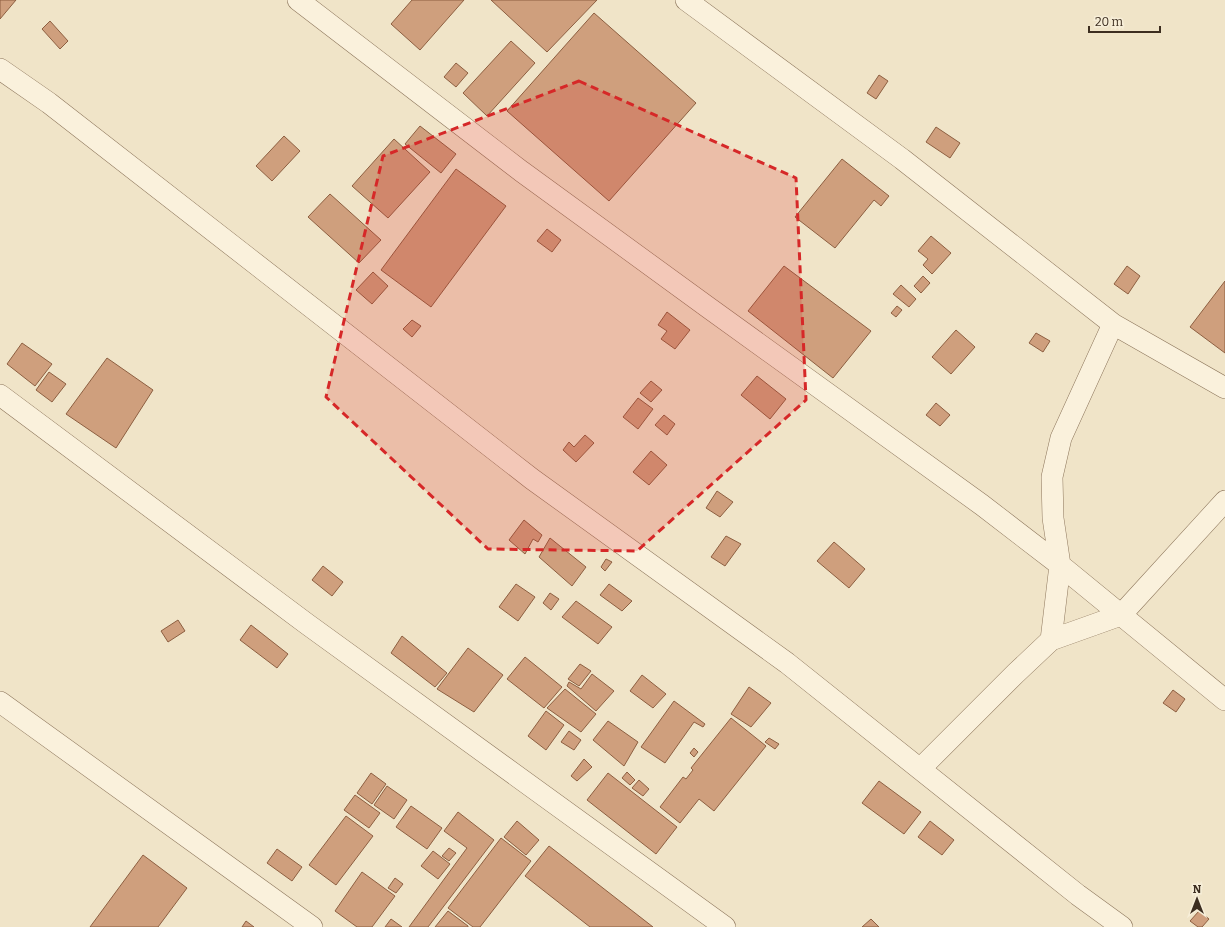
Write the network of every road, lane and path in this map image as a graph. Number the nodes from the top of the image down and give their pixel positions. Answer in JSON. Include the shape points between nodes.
{"nodes":[{"id":1,"x":298,"y":0,"type":"edge"},
{"id":2,"x":688,"y":0,"type":"edge"},
{"id":3,"x":0,"y":70,"type":"edge"},
{"id":4,"x":1113,"y":324,"type":"junction"},
{"id":5,"x":1225,"y":388,"type":"edge"},
{"id":6,"x":0,"y":395,"type":"edge"},
{"id":7,"x":1225,"y":502,"type":"edge"},
{"id":8,"x":1060,"y":565,"type":"junction"},
{"id":9,"x":1121,"y":615,"type":"junction"},
{"id":10,"x":1052,"y":640,"type":"junction"},
{"id":11,"x":1225,"y":700,"type":"edge"},
{"id":12,"x":0,"y":702,"type":"edge"},
{"id":13,"x":920,"y":769,"type":"junction"},
{"id":14,"x":312,"y":927,"type":"edge"},
{"id":15,"x":725,"y":927,"type":"edge"},
{"id":16,"x":1122,"y":927,"type":"edge"}],
"edges":[{"from":1,"to":8,"type":"street","via":[[528,175],[982,505]]},
{"from":2,"to":4,"type":"street","via":[[902,159]]},
{"from":3,"to":13,"type":"street","via":[[55,108],[532,479],[787,663]]},
{"from":4,"to":5,"type":"street"},
{"from":4,"to":8,"type":"street","via":[[1061,438],[1052,477],[1053,518]]},
{"from":6,"to":15,"type":"street","via":[[307,624]]},
{"from":7,"to":9,"type":"street"},
{"from":8,"to":9,"type":"street"},
{"from":8,"to":10,"type":"street"},
{"from":9,"to":10,"type":"street"},
{"from":9,"to":11,"type":"street"},
{"from":10,"to":13,"type":"street"},
{"from":12,"to":14,"type":"street"},
{"from":13,"to":16,"type":"street"}]}
